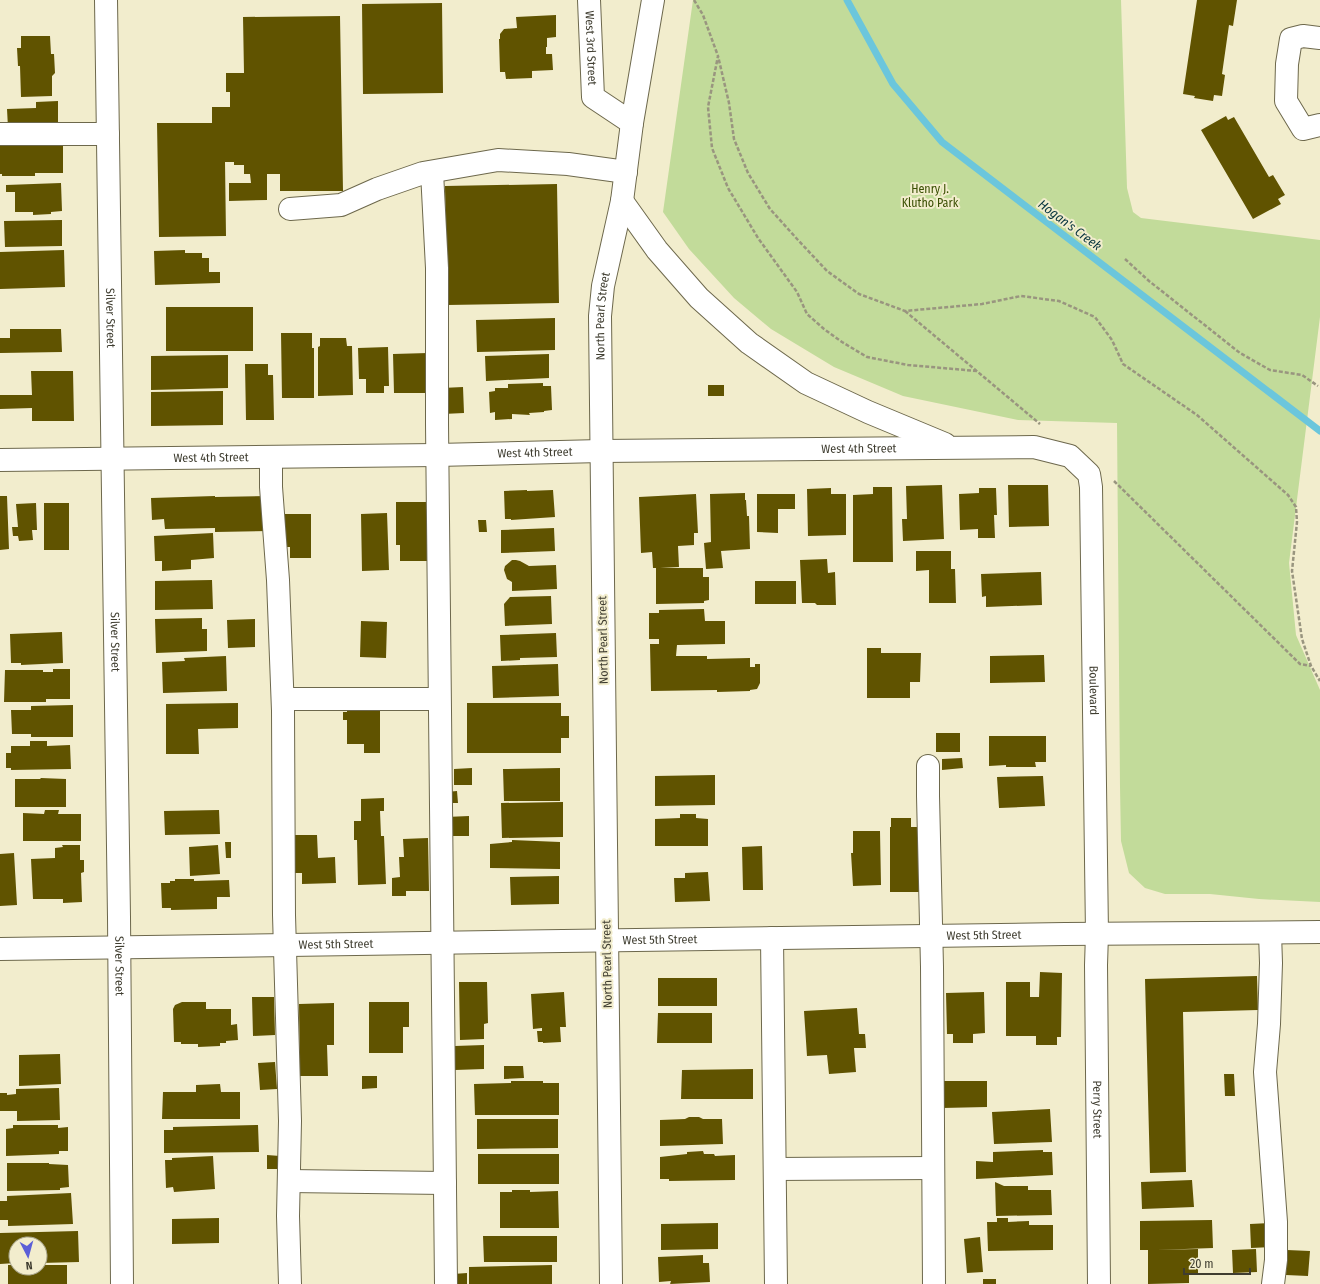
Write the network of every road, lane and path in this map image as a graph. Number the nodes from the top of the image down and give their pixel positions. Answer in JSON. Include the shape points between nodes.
{"nodes":[{"id":1,"x":106,"y":0,"type":"edge"},
{"id":2,"x":589,"y":0,"type":"edge"},
{"id":3,"x":653,"y":0,"type":"edge"},
{"id":4,"x":694,"y":0,"type":"edge"},
{"id":5,"x":1320,"y":38,"type":"edge"},
{"id":6,"x":718,"y":56,"type":"junction"},
{"id":7,"x":632,"y":123,"type":"junction"},
{"id":8,"x":1320,"y":125,"type":"edge"},
{"id":9,"x":0,"y":134,"type":"edge"},
{"id":10,"x":108,"y":134,"type":"junction"},
{"id":11,"x":432,"y":172,"type":"junction"},
{"id":12,"x":626,"y":172,"type":"junction"},
{"id":13,"x":622,"y":201,"type":"junction"},
{"id":14,"x":290,"y":209,"type":"dead end"},
{"id":15,"x":1126,"y":259,"type":"dead end"},
{"id":16,"x":905,"y":311,"type":"junction"},
{"id":17,"x":977,"y":371,"type":"junction"},
{"id":18,"x":1318,"y":386,"type":"dead end"},
{"id":19,"x":1040,"y":424,"type":"dead end"},
{"id":20,"x":955,"y":448,"type":"junction"},
{"id":21,"x":601,"y":451,"type":"junction"},
{"id":22,"x":437,"y":455,"type":"junction"},
{"id":23,"x":1070,"y":456,"type":"joint"},
{"id":24,"x":271,"y":457,"type":"junction"},
{"id":25,"x":0,"y":460,"type":"edge"},
{"id":26,"x":112,"y":460,"type":"junction"},
{"id":27,"x":1114,"y":481,"type":"dead end"},
{"id":28,"x":1311,"y":666,"type":"junction"},
{"id":29,"x":1320,"y":681,"type":"edge"},
{"id":30,"x":283,"y":699,"type":"junction"},
{"id":31,"x":440,"y":699,"type":"junction"},
{"id":32,"x":928,"y":766,"type":"dead end"},
{"id":33,"x":1320,"y":932,"type":"edge"},
{"id":34,"x":1270,"y":933,"type":"junction"},
{"id":35,"x":1097,"y":934,"type":"junction"},
{"id":36,"x":931,"y":936,"type":"junction"},
{"id":37,"x":772,"y":938,"type":"junction"},
{"id":38,"x":607,"y":941,"type":"junction"},
{"id":39,"x":442,"y":943,"type":"junction"},
{"id":40,"x":285,"y":945,"type":"junction"},
{"id":41,"x":119,"y":948,"type":"junction"},
{"id":42,"x":0,"y":949,"type":"edge"},
{"id":43,"x":934,"y":1168,"type":"junction"},
{"id":44,"x":774,"y":1169,"type":"junction"},
{"id":45,"x":289,"y":1181,"type":"junction"},
{"id":46,"x":445,"y":1183,"type":"junction"},
{"id":47,"x":122,"y":1284,"type":"edge"},
{"id":48,"x":290,"y":1284,"type":"edge"},
{"id":49,"x":446,"y":1284,"type":"edge"},
{"id":50,"x":611,"y":1284,"type":"edge"},
{"id":51,"x":776,"y":1284,"type":"edge"},
{"id":52,"x":934,"y":1284,"type":"edge"},
{"id":53,"x":1099,"y":1284,"type":"edge"},
{"id":54,"x":1273,"y":1284,"type":"edge"}],
"edges":[{"from":1,"to":10,"type":"street","name":"Silver Street"},
{"from":2,"to":7,"type":"street","name":"West 3rd Street","via":[[593,97]]},
{"from":3,"to":7,"type":"street","name":"North Pearl Street"},
{"from":4,"to":6,"type":"path"},
{"from":5,"to":8,"type":"street","via":[[1303,36],[1291,39],[1286,101],[1303,129]]},
{"from":6,"to":16,"type":"path","via":[[734,139],[748,173],[770,209],[827,271],[859,294]]},
{"from":6,"to":17,"type":"path","via":[[708,108],[712,148],[728,188],[758,238],[797,292],[807,314],[842,342],[867,357]]},
{"from":7,"to":12,"type":"street","name":"North Pearl Street"},
{"from":9,"to":10,"type":"street"},
{"from":10,"to":26,"type":"street","name":"Silver Street"},
{"from":11,"to":12,"type":"street","via":[[498,160],[568,164]]},
{"from":11,"to":14,"type":"street","via":[[377,189],[340,205]]},
{"from":11,"to":22,"type":"street","via":[[437,268]]},
{"from":12,"to":13,"type":"street","name":"North Pearl Street"},
{"from":13,"to":20,"type":"street","via":[[657,250],[699,298],[748,343],[806,383]]},
{"from":13,"to":21,"type":"street","name":"North Pearl Street","via":[[603,286],[600,316]]},
{"from":15,"to":18,"type":"path","via":[[1148,281],[1240,353],[1270,370],[1302,375]]},
{"from":16,"to":17,"type":"path"},
{"from":16,"to":28,"type":"path","via":[[982,304],[1021,296],[1058,301],[1095,317],[1112,340],[1123,364],[1197,415],[1288,495],[1296,507],[1292,571],[1302,639]]},
{"from":17,"to":19,"type":"path"},
{"from":20,"to":21,"type":"street","name":"West 4th Street"},
{"from":20,"to":23,"type":"street","name":"West 4th Street","via":[[1034,447]]},
{"from":21,"to":22,"type":"street","name":"West 4th Street"},
{"from":21,"to":38,"type":"street","name":"North Pearl Street"},
{"from":22,"to":24,"type":"street","name":"West 4th Street"},
{"from":22,"to":31,"type":"street"},
{"from":23,"to":35,"type":"street","name":"Boulevard","via":[[1088,474],[1091,487]]},
{"from":24,"to":26,"type":"street","name":"West 4th Street"},
{"from":24,"to":30,"type":"street"},
{"from":25,"to":26,"type":"street","name":"West 4th Street"},
{"from":26,"to":41,"type":"street","name":"Silver Street"},
{"from":27,"to":28,"type":"path","via":[[1300,664]]},
{"from":28,"to":29,"type":"path"},
{"from":30,"to":31,"type":"street"},
{"from":30,"to":40,"type":"street"},
{"from":31,"to":39,"type":"street"},
{"from":32,"to":36,"type":"street"},
{"from":33,"to":34,"type":"street","name":"West 5th Street"},
{"from":34,"to":35,"type":"street","name":"West 5th Street"},
{"from":34,"to":54,"type":"street","via":[[1269,1024],[1265,1072],[1276,1222]]},
{"from":35,"to":36,"type":"street","name":"West 5th Street"},
{"from":35,"to":53,"type":"street","name":"Perry Street"},
{"from":36,"to":37,"type":"street","name":"West 5th Street"},
{"from":36,"to":43,"type":"street"},
{"from":37,"to":38,"type":"street","name":"West 5th Street"},
{"from":37,"to":44,"type":"street"},
{"from":38,"to":39,"type":"street","name":"West 5th Street"},
{"from":38,"to":50,"type":"street","name":"North Pearl Street"},
{"from":39,"to":40,"type":"street","name":"West 5th Street"},
{"from":39,"to":46,"type":"street"},
{"from":40,"to":41,"type":"street","name":"West 5th Street"},
{"from":40,"to":45,"type":"street","via":[[290,1121]]},
{"from":41,"to":42,"type":"street","name":"West 5th Street"},
{"from":41,"to":47,"type":"street","name":"Silver Street"},
{"from":43,"to":44,"type":"street"},
{"from":43,"to":52,"type":"street"},
{"from":44,"to":51,"type":"street"},
{"from":45,"to":46,"type":"street"},
{"from":45,"to":48,"type":"street"},
{"from":46,"to":49,"type":"street"}]}
